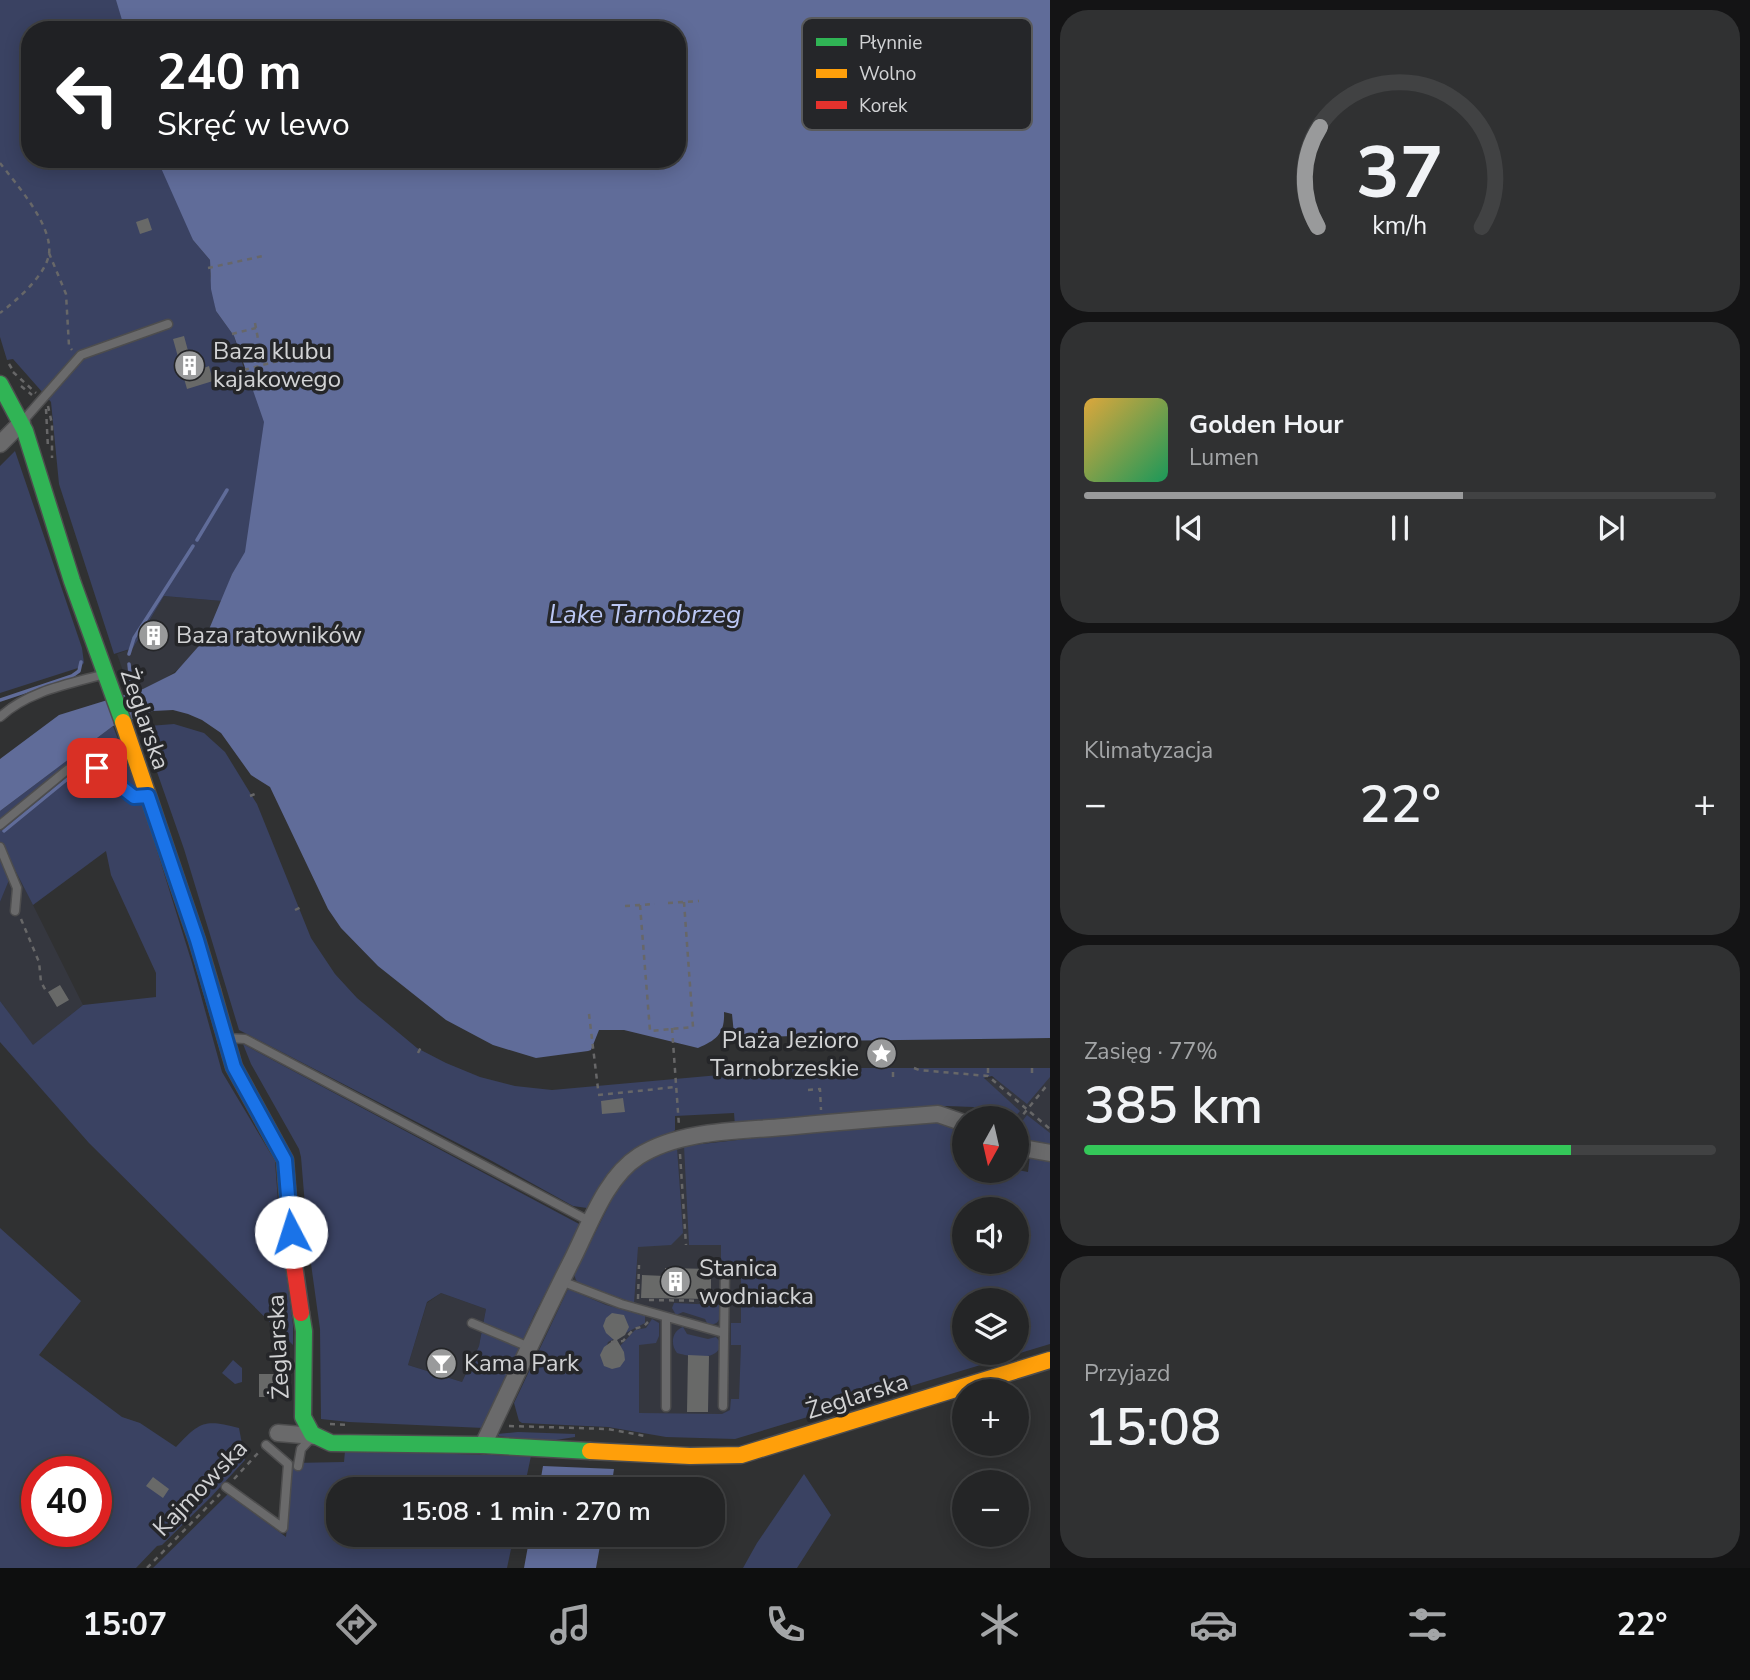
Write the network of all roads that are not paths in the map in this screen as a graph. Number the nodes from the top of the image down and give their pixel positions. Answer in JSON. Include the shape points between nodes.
{"nodes":[{"id":1,"x":168,"y":324,"type":"dead end"},
{"id":2,"x":2,"y":381,"type":"edge"},
{"id":3,"x":22,"y":422,"type":"junction"},
{"id":4,"x":0,"y":444,"type":"edge"},
{"id":5,"x":107,"y":680,"type":"junction"},
{"id":6,"x":0,"y":717,"type":"edge"},
{"id":7,"x":148,"y":796,"type":"junction"},
{"id":8,"x":0,"y":825,"type":"edge"},
{"id":9,"x":0,"y":847,"type":"edge"},
{"id":10,"x":15,"y":911,"type":"road end"},
{"id":11,"x":225,"y":1038,"type":"junction"},
{"id":12,"x":952,"y":1119,"type":"edge"},
{"id":13,"x":1029,"y":1149,"type":"edge"},
{"id":14,"x":1050,"y":1153,"type":"edge"},
{"id":15,"x":591,"y":1222,"type":"junction"},
{"id":16,"x":725,"y":1270,"type":"dead end"},
{"id":17,"x":561,"y":1281,"type":"junction"},
{"id":18,"x":666,"y":1318,"type":"junction"},
{"id":19,"x":472,"y":1323,"type":"dead end"},
{"id":20,"x":724,"y":1333,"type":"junction"},
{"id":21,"x":529,"y":1347,"type":"junction"},
{"id":22,"x":1050,"y":1360,"type":"edge"},
{"id":23,"x":723,"y":1406,"type":"dead end"},
{"id":24,"x":666,"y":1407,"type":"dead end"},
{"id":25,"x":319,"y":1430,"type":"junction"},
{"id":26,"x":272,"y":1439,"type":"joint"},
{"id":27,"x":483,"y":1445,"type":"junction"},
{"id":28,"x":298,"y":1466,"type":"dead end"},
{"id":29,"x":226,"y":1487,"type":"road end"}],
"edges":[{"from":1,"to":3,"type":"lane","via":[[78,358]]},
{"from":2,"to":3,"type":"street","name":"Żeglarska"},
{"from":3,"to":4,"type":"street"},
{"from":3,"to":5,"type":"street","name":"Żeglarska"},
{"from":5,"to":6,"type":"lane","via":[[59,686]]},
{"from":5,"to":7,"type":"street","name":"Żeglarska"},
{"from":7,"to":8,"type":"lane","via":[[134,797],[97,768],[78,763]]},
{"from":7,"to":11,"type":"street","name":"Żeglarska"},
{"from":9,"to":10,"type":"lane","via":[[17,888]]},
{"from":11,"to":15,"type":"lane","via":[[246,1039]]},
{"from":11,"to":25,"type":"street","name":"Żeglarska","via":[[234,1067],[285,1160],[304,1331],[303,1417],[306,1427]]},
{"from":12,"to":15,"type":"street","via":[[938,1114],[739,1131],[680,1141],[637,1157],[622,1171]]},
{"from":13,"to":14,"type":"street"},
{"from":15,"to":17,"type":"street"},
{"from":16,"to":20,"type":"lane"},
{"from":17,"to":18,"type":"lane"},
{"from":17,"to":21,"type":"street"},
{"from":18,"to":20,"type":"lane"},
{"from":18,"to":24,"type":"lane"},
{"from":19,"to":21,"type":"lane"},
{"from":20,"to":23,"type":"lane"},
{"from":21,"to":27,"type":"street"},
{"from":22,"to":27,"type":"street","name":"Żeglarska","via":[[741,1455]]},
{"from":25,"to":26,"type":"street"},
{"from":25,"to":27,"type":"street","name":"Żeglarska","via":[[331,1443]]},
{"from":25,"to":28,"type":"lane","via":[[305,1442]]},
{"from":26,"to":29,"type":"lane","via":[[288,1464],[283,1528]]}]}
